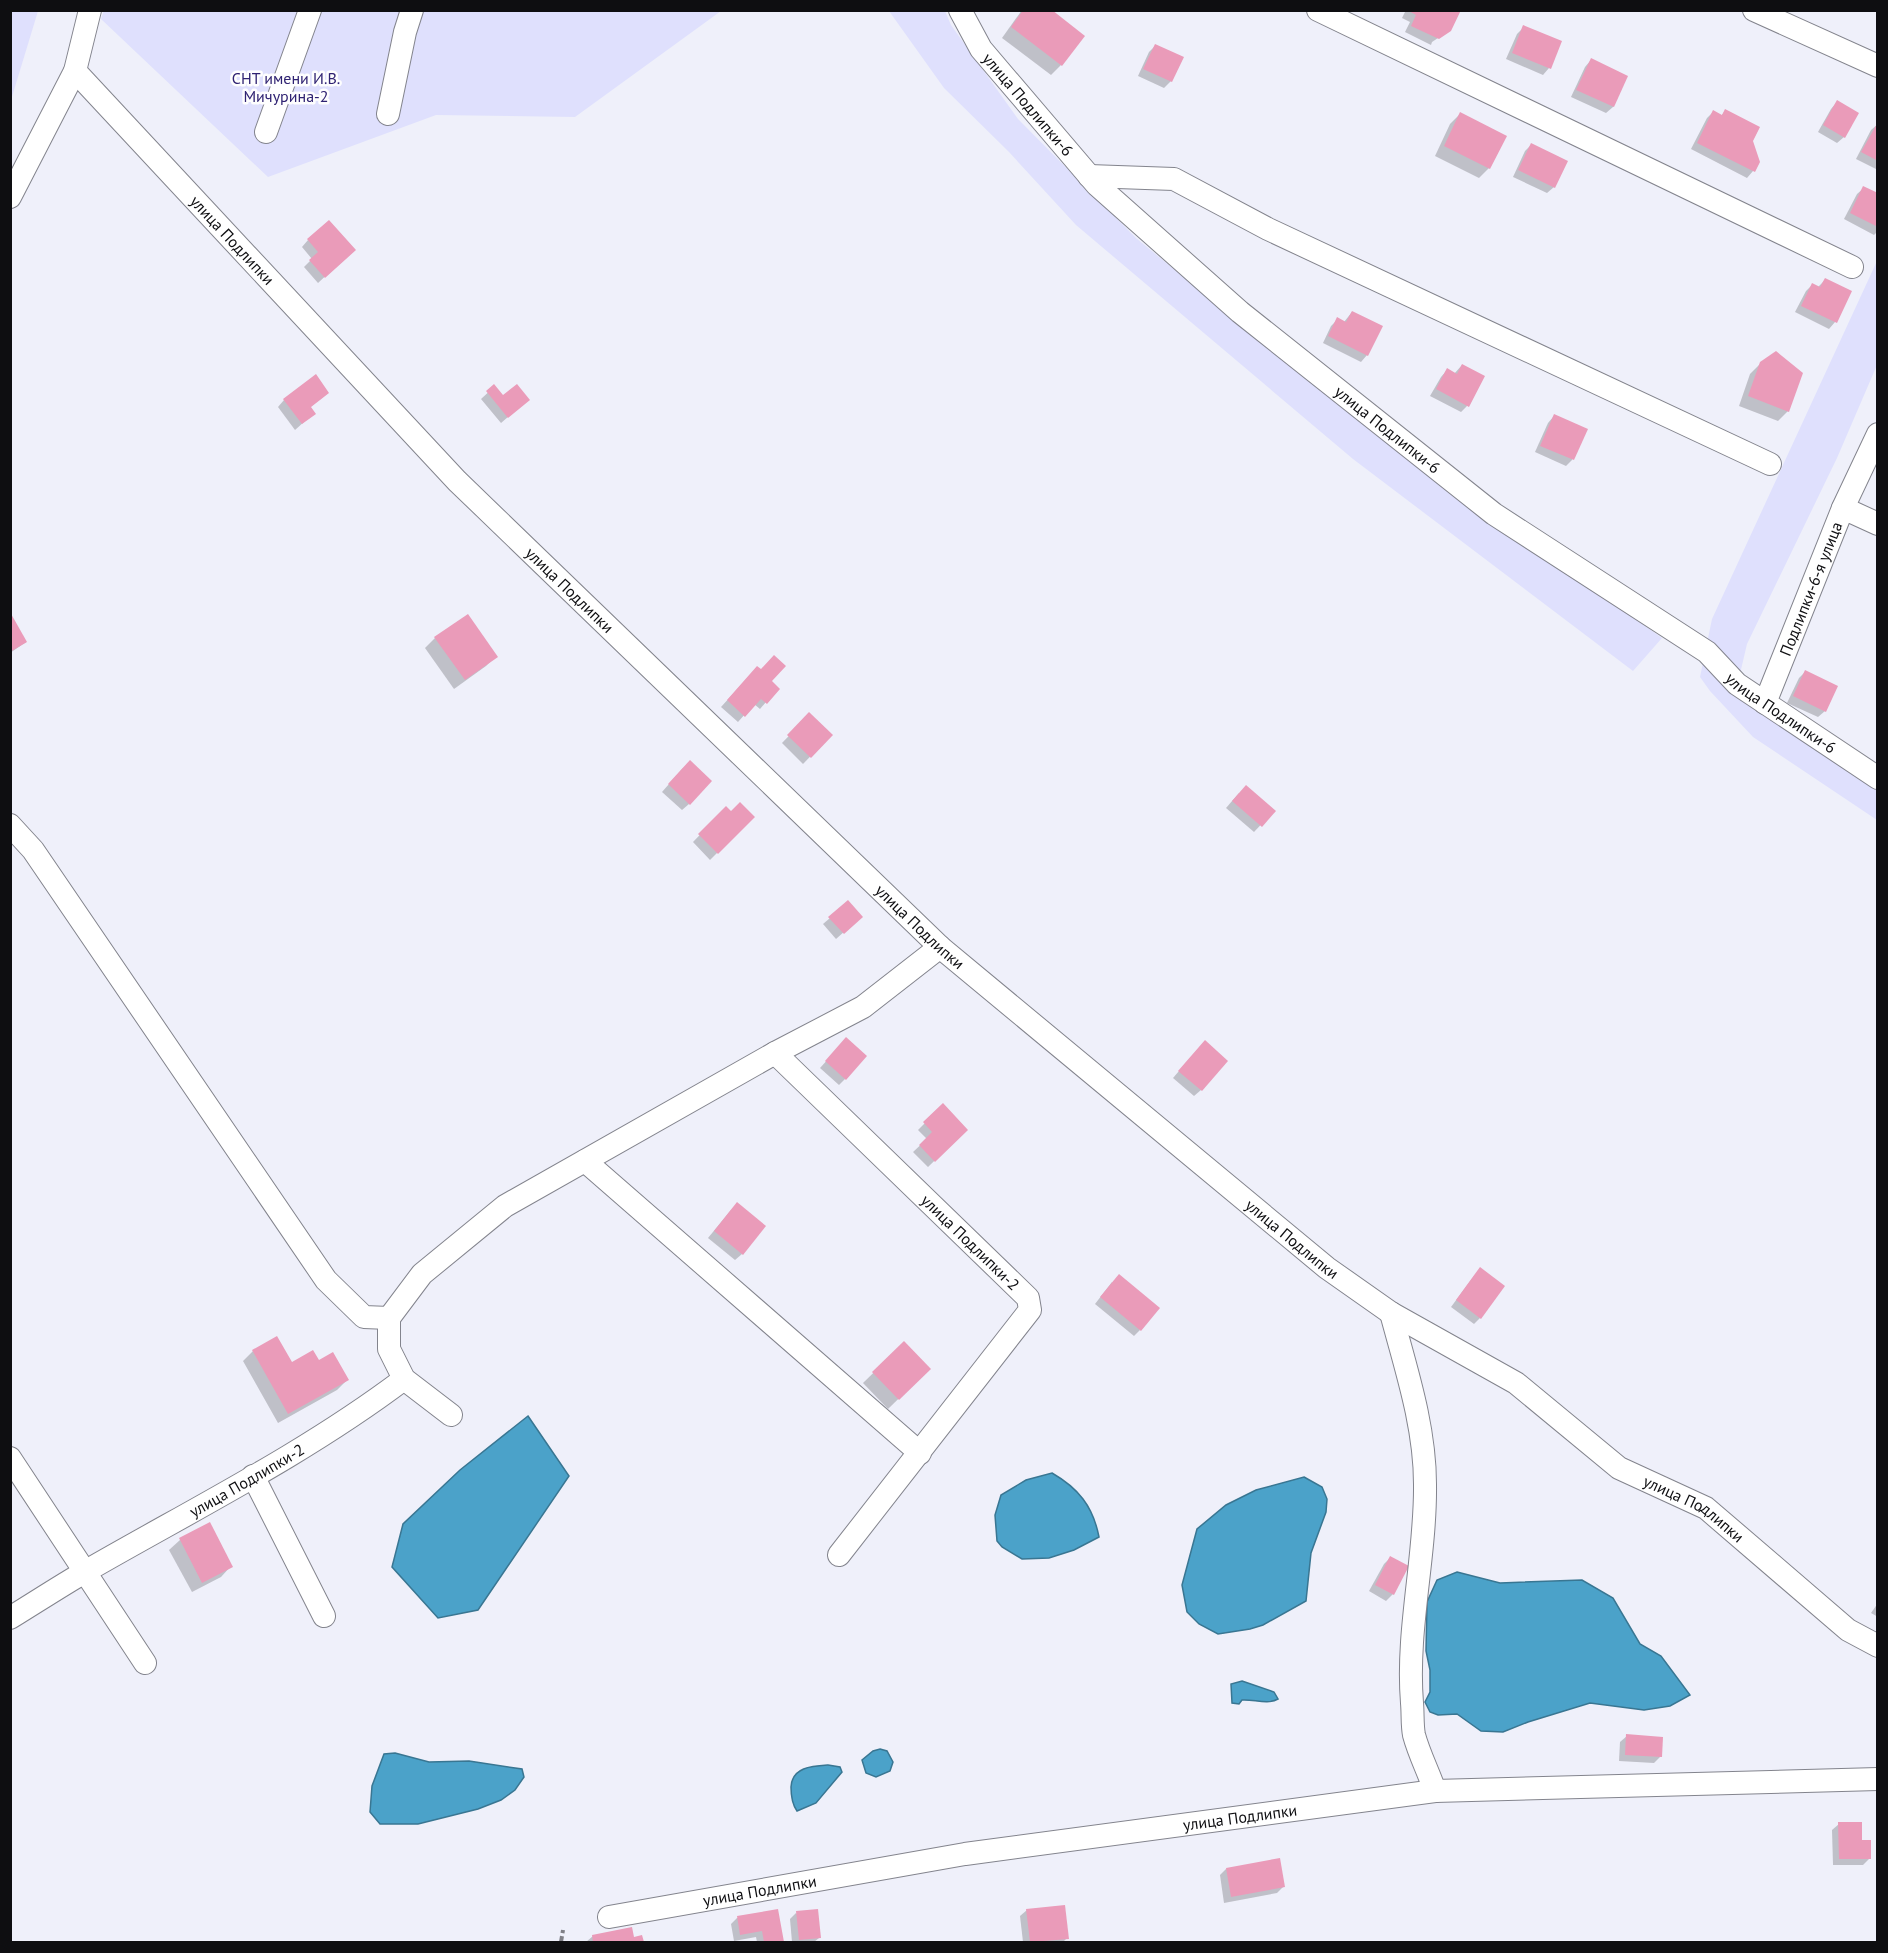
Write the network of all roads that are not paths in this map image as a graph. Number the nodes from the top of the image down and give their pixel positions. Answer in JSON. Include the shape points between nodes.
{"nodes":[{"id":1,"x":90,"y":10,"type":"edge"},
{"id":2,"x":310,"y":10,"type":"edge"},
{"id":3,"x":412,"y":10,"type":"edge"},
{"id":4,"x":960,"y":10,"type":"edge"},
{"id":5,"x":1318,"y":10,"type":"edge"},
{"id":6,"x":1754,"y":10,"type":"edge"},
{"id":7,"x":1878,"y":66,"type":"edge"},
{"id":8,"x":75,"y":71,"type":"junction"},
{"id":9,"x":388,"y":114,"type":"dead end"},
{"id":10,"x":266,"y":132,"type":"dead end"},
{"id":11,"x":1089,"y":176,"type":"junction"},
{"id":12,"x":10,"y":196,"type":"edge"},
{"id":13,"x":1852,"y":267,"type":"dead end"},
{"id":14,"x":1878,"y":434,"type":"edge"},
{"id":15,"x":1770,"y":464,"type":"dead end"},
{"id":16,"x":1843,"y":508,"type":"junction"},
{"id":17,"x":1878,"y":524,"type":"edge"},
{"id":18,"x":1765,"y":703,"type":"junction"},
{"id":19,"x":1878,"y":778,"type":"edge"},
{"id":20,"x":10,"y":825,"type":"edge"},
{"id":21,"x":940,"y":947,"type":"junction"},
{"id":22,"x":775,"y":1053,"type":"junction"},
{"id":23,"x":585,"y":1161,"type":"junction"},
{"id":24,"x":1391,"y":1314,"type":"junction"},
{"id":25,"x":389,"y":1318,"type":"junction"},
{"id":26,"x":404,"y":1378,"type":"junction"},
{"id":27,"x":451,"y":1415,"type":"dead end"},
{"id":28,"x":920,"y":1453,"type":"junction"},
{"id":29,"x":10,"y":1458,"type":"edge"},
{"id":30,"x":253,"y":1476,"type":"junction"},
{"id":31,"x":839,"y":1556,"type":"dead end"},
{"id":32,"x":85,"y":1571,"type":"junction"},
{"id":33,"x":324,"y":1616,"type":"dead end"},
{"id":34,"x":10,"y":1618,"type":"edge"},
{"id":35,"x":1878,"y":1646,"type":"edge"},
{"id":36,"x":145,"y":1663,"type":"dead end"},
{"id":37,"x":1878,"y":1779,"type":"edge"},
{"id":38,"x":1436,"y":1791,"type":"junction"},
{"id":39,"x":609,"y":1917,"type":"dead end"}],
"edges":[{"from":1,"to":8,"type":"street"},
{"from":2,"to":10,"type":"street"},
{"from":3,"to":9,"type":"street"},
{"from":4,"to":11,"type":"street","name":"улица Подлипки-6","via":[[981,49]]},
{"from":5,"to":13,"type":"street"},
{"from":6,"to":7,"type":"street"},
{"from":8,"to":12,"type":"street"},
{"from":8,"to":21,"type":"street","name":"улица Подлипки","via":[[457,481]]},
{"from":11,"to":15,"type":"street","via":[[1174,179],[1268,229]]},
{"from":11,"to":18,"type":"street","name":"улица Подлипки-6","via":[[1240,312],[1494,514],[1707,652],[1737,684]]},
{"from":14,"to":16,"type":"street"},
{"from":16,"to":17,"type":"street","name":"Подлипки-6-я улица"},
{"from":16,"to":18,"type":"street","name":"Подлипки-6-я улица"},
{"from":18,"to":19,"type":"street","name":"улица Подлипки-6"},
{"from":20,"to":25,"type":"street","via":[[33,850],[326,1280],[364,1317]]},
{"from":21,"to":22,"type":"street","via":[[863,1007]]},
{"from":21,"to":24,"type":"street","name":"улица Подлипки","via":[[1328,1268]]},
{"from":22,"to":23,"type":"street"},
{"from":22,"to":28,"type":"street","name":"улица Подлипки-2","via":[[1028,1298],[1030,1310]]},
{"from":23,"to":25,"type":"street","via":[[505,1206],[422,1274]]},
{"from":23,"to":28,"type":"street"},
{"from":24,"to":35,"type":"street","name":"улица Подлипки","via":[[1516,1383],[1619,1468],[1706,1508],[1848,1630]]},
{"from":24,"to":38,"type":"street","via":[[1410,1380],[1425,1481],[1410,1683],[1414,1734]]},
{"from":25,"to":26,"type":"street","via":[[389,1349]]},
{"from":26,"to":27,"type":"street"},
{"from":26,"to":30,"type":"street","name":"улица Подлипки-2","via":[[366,1407]]},
{"from":28,"to":31,"type":"street","name":"улица Подлипки-2"},
{"from":29,"to":32,"type":"street"},
{"from":30,"to":32,"type":"street","name":"улица Подлипки-2"},
{"from":30,"to":33,"type":"street"},
{"from":32,"to":34,"type":"street","name":"улица Подлипки-2"},
{"from":32,"to":36,"type":"street"},
{"from":37,"to":38,"type":"street","name":"улица Подлипки"},
{"from":38,"to":39,"type":"street","name":"улица Подлипки","via":[[966,1854]]}]}
